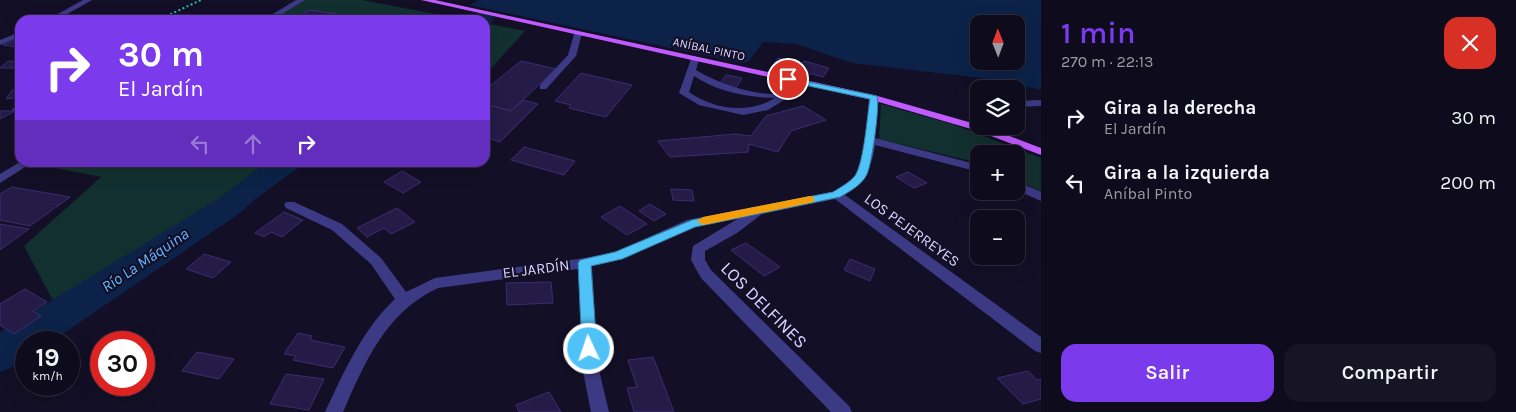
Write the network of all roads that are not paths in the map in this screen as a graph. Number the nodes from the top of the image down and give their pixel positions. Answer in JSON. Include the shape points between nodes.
{"nodes":[{"id":1,"x":88,"y":0,"type":"edge"},
{"id":2,"x":301,"y":0,"type":"edge"},
{"id":3,"x":426,"y":0,"type":"edge"},
{"id":4,"x":60,"y":15,"type":"edge"},
{"id":5,"x":276,"y":15,"type":"edge"},
{"id":6,"x":578,"y":33,"type":"junction"},
{"id":7,"x":15,"y":36,"type":"edge"},
{"id":8,"x":0,"y":43,"type":"edge"},
{"id":9,"x":695,"y":59,"type":"junction"},
{"id":10,"x":693,"y":72,"type":"junction"},
{"id":11,"x":807,"y":83,"type":"junction"},
{"id":12,"x":543,"y":87,"type":"dead end"},
{"id":13,"x":785,"y":96,"type":"junction"},
{"id":14,"x":874,"y":98,"type":"junction"},
{"id":15,"x":1025,"y":104,"type":"edge"},
{"id":16,"x":1041,"y":104,"type":"edge"},
{"id":17,"x":970,"y":124,"type":"edge"},
{"id":18,"x":1000,"y":135,"type":"edge"},
{"id":19,"x":869,"y":140,"type":"junction"},
{"id":20,"x":1041,"y":152,"type":"edge"},
{"id":21,"x":20,"y":167,"type":"edge"},
{"id":22,"x":970,"y":167,"type":"edge"},
{"id":23,"x":0,"y":179,"type":"edge"},
{"id":24,"x":1025,"y":189,"type":"edge"},
{"id":25,"x":836,"y":195,"type":"junction"},
{"id":26,"x":1041,"y":197,"type":"edge"},
{"id":27,"x":290,"y":205,"type":"dead end"},
{"id":28,"x":758,"y":210,"type":"junction"},
{"id":29,"x":585,"y":263,"type":"junction"},
{"id":30,"x":404,"y":300,"type":"junction"},
{"id":31,"x":1041,"y":346,"type":"edge"},
{"id":32,"x":334,"y":412,"type":"edge"},
{"id":33,"x":600,"y":412,"type":"edge"},
{"id":34,"x":843,"y":412,"type":"edge"}],
"edges":[{"from":1,"to":4,"type":"street"},
{"from":2,"to":5,"type":"street"},
{"from":3,"to":6,"type":"main road","name":"ANÍBAL PINTO"},
{"from":6,"to":9,"type":"main road","name":"ANÍBAL PINTO"},
{"from":6,"to":12,"type":"street","via":[[572,56]]},
{"from":7,"to":8,"type":"street"},
{"from":9,"to":10,"type":"street"},
{"from":9,"to":11,"type":"main road","name":"ANÍBAL PINTO"},
{"from":10,"to":13,"type":"street","via":[[706,82],[733,90]]},
{"from":10,"to":13,"type":"street","via":[[684,93],[693,101],[735,113],[758,112]]},
{"from":11,"to":13,"type":"street"},
{"from":11,"to":14,"type":"main road","name":"ANÍBAL PINTO"},
{"from":14,"to":17,"type":"main road","name":"ANÍBAL PINTO"},
{"from":14,"to":19,"type":"street","name":"EL JARDÍN"},
{"from":15,"to":16,"type":"street"},
{"from":18,"to":20,"type":"main road","name":"ANÍBAL PINTO"},
{"from":19,"to":22,"type":"street"},
{"from":19,"to":25,"type":"street","name":"EL JARDÍN","via":[[862,174]]},
{"from":21,"to":23,"type":"street"},
{"from":24,"to":26,"type":"street"},
{"from":25,"to":28,"type":"street","name":"EL JARDÍN"},
{"from":25,"to":31,"type":"street","name":"LOS PEJERREYES"},
{"from":27,"to":30,"type":"street","via":[[336,227],[376,261]]},
{"from":28,"to":29,"type":"street","name":"EL JARDÍN","via":[[692,223],[618,256]]},
{"from":28,"to":34,"type":"street","name":"LOS DELFINES","via":[[732,230],[698,249],[698,260],[706,274]]},
{"from":29,"to":30,"type":"street","name":"EL JARDÍN","via":[[436,283],[414,291]]},
{"from":29,"to":33,"type":"street","via":[[590,366]]},
{"from":30,"to":32,"type":"street","name":"EL JARDÍN","via":[[376,330]]}]}
